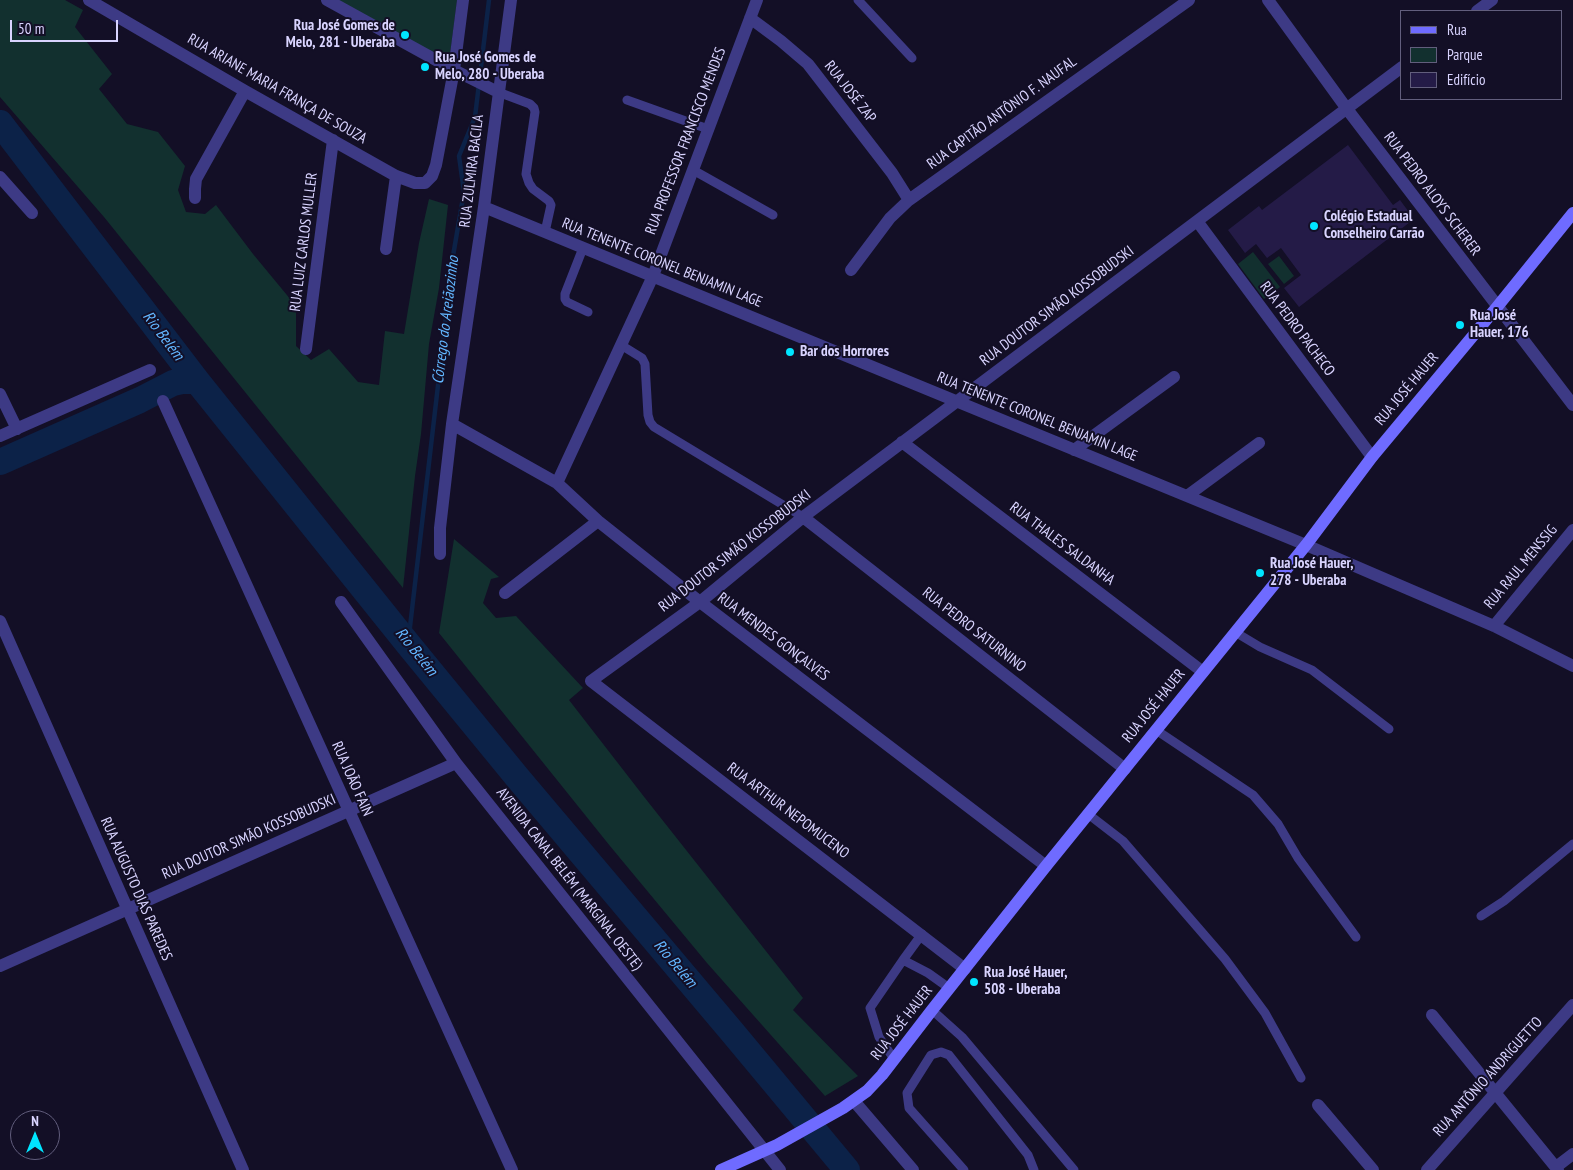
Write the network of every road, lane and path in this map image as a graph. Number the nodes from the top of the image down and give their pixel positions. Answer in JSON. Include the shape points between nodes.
{"nodes":[{"id":1,"x":89,"y":0,"type":"edge"},
{"id":2,"x":327,"y":0,"type":"edge"},
{"id":3,"x":463,"y":0,"type":"edge"},
{"id":4,"x":511,"y":0,"type":"edge"},
{"id":5,"x":757,"y":0,"type":"edge"},
{"id":6,"x":858,"y":0,"type":"edge"},
{"id":7,"x":1189,"y":0,"type":"edge"},
{"id":8,"x":1268,"y":0,"type":"edge"},
{"id":9,"x":1492,"y":0,"type":"edge"},
{"id":10,"x":1478,"y":10,"type":"edge"},
{"id":11,"x":750,"y":18,"type":"junction"},
{"id":12,"x":912,"y":58,"type":"dead end"},
{"id":13,"x":1400,"y":69,"type":"edge"},
{"id":14,"x":454,"y":70,"type":"junction"},
{"id":15,"x":245,"y":91,"type":"junction"},
{"id":16,"x":498,"y":92,"type":"junction"},
{"id":17,"x":627,"y":100,"type":"dead end"},
{"id":18,"x":1347,"y":109,"type":"junction"},
{"id":19,"x":708,"y":129,"type":"junction"},
{"id":20,"x":333,"y":140,"type":"junction"},
{"id":21,"x":693,"y":170,"type":"junction"},
{"id":22,"x":396,"y":176,"type":"junction"},
{"id":23,"x":0,"y":177,"type":"edge"},
{"id":24,"x":195,"y":198,"type":"dead end"},
{"id":25,"x":909,"y":200,"type":"junction"},
{"id":26,"x":484,"y":207,"type":"junction"},
{"id":27,"x":32,"y":213,"type":"dead end"},
{"id":28,"x":1573,"y":213,"type":"edge"},
{"id":29,"x":772,"y":215,"type":"dead end"},
{"id":30,"x":1197,"y":221,"type":"junction"},
{"id":31,"x":545,"y":232,"type":"junction"},
{"id":32,"x":583,"y":248,"type":"junction"},
{"id":33,"x":386,"y":250,"type":"dead end"},
{"id":34,"x":851,"y":270,"type":"dead end"},
{"id":35,"x":653,"y":276,"type":"junction"},
{"id":36,"x":1497,"y":306,"type":"junction"},
{"id":37,"x":588,"y":312,"type":"dead end"},
{"id":38,"x":621,"y":345,"type":"junction"},
{"id":39,"x":306,"y":349,"type":"dead end"},
{"id":40,"x":150,"y":370,"type":"dead end"},
{"id":41,"x":1174,"y":377,"type":"dead end"},
{"id":42,"x":0,"y":394,"type":"edge"},
{"id":43,"x":163,"y":401,"type":"dead end"},
{"id":44,"x":956,"y":402,"type":"junction"},
{"id":45,"x":1573,"y":405,"type":"edge"},
{"id":46,"x":452,"y":424,"type":"junction"},
{"id":47,"x":17,"y":429,"type":"junction"},
{"id":48,"x":0,"y":436,"type":"edge"},
{"id":49,"x":902,"y":442,"type":"junction"},
{"id":50,"x":1259,"y":443,"type":"dead end"},
{"id":51,"x":1074,"y":450,"type":"junction"},
{"id":52,"x":1372,"y":457,"type":"junction"},
{"id":53,"x":556,"y":484,"type":"junction"},
{"id":54,"x":1187,"y":496,"type":"junction"},
{"id":55,"x":803,"y":517,"type":"junction"},
{"id":56,"x":598,"y":521,"type":"junction"},
{"id":57,"x":1573,"y":530,"type":"edge"},
{"id":58,"x":1306,"y":545,"type":"junction"},
{"id":59,"x":440,"y":554,"type":"dead end"},
{"id":60,"x":505,"y":593,"type":"dead end"},
{"id":61,"x":341,"y":602,"type":"dead end"},
{"id":62,"x":700,"y":602,"type":"junction"},
{"id":63,"x":0,"y":621,"type":"edge"},
{"id":64,"x":1494,"y":626,"type":"junction"},
{"id":65,"x":1235,"y":632,"type":"junction"},
{"id":66,"x":1573,"y":666,"type":"edge"},
{"id":67,"x":1203,"y":672,"type":"junction"},
{"id":68,"x":591,"y":681,"type":"joint"},
{"id":69,"x":1389,"y":729,"type":"dead end"},
{"id":70,"x":1156,"y":730,"type":"junction"},
{"id":71,"x":456,"y":763,"type":"junction"},
{"id":72,"x":1125,"y":769,"type":"junction"},
{"id":73,"x":349,"y":811,"type":"junction"},
{"id":74,"x":1088,"y":814,"type":"junction"},
{"id":75,"x":1573,"y":844,"type":"edge"},
{"id":76,"x":1046,"y":866,"type":"junction"},
{"id":77,"x":128,"y":909,"type":"junction"},
{"id":78,"x":1481,"y":916,"type":"dead end"},
{"id":79,"x":922,"y":934,"type":"junction"},
{"id":80,"x":1356,"y":937,"type":"dead end"},
{"id":81,"x":903,"y":960,"type":"junction"},
{"id":82,"x":0,"y":966,"type":"edge"},
{"id":83,"x":965,"y":969,"type":"junction"},
{"id":84,"x":949,"y":988,"type":"junction"},
{"id":85,"x":1573,"y":1005,"type":"edge"},
{"id":86,"x":932,"y":1010,"type":"junction"},
{"id":87,"x":1432,"y":1016,"type":"dead end"},
{"id":88,"x":894,"y":1059,"type":"junction"},
{"id":89,"x":1301,"y":1078,"type":"dead end"},
{"id":90,"x":1495,"y":1094,"type":"junction"},
{"id":91,"x":854,"y":1101,"type":"junction"},
{"id":92,"x":1318,"y":1105,"type":"dead end"},
{"id":93,"x":764,"y":1150,"type":"junction"},
{"id":94,"x":1573,"y":1154,"type":"edge"},
{"id":95,"x":1557,"y":1169,"type":"edge"},
{"id":96,"x":243,"y":1170,"type":"edge"},
{"id":97,"x":512,"y":1170,"type":"edge"},
{"id":98,"x":721,"y":1170,"type":"edge"},
{"id":99,"x":780,"y":1170,"type":"edge"},
{"id":100,"x":913,"y":1170,"type":"edge"},
{"id":101,"x":964,"y":1170,"type":"edge"},
{"id":102,"x":1034,"y":1170,"type":"edge"},
{"id":103,"x":1074,"y":1170,"type":"edge"},
{"id":104,"x":1373,"y":1170,"type":"edge"},
{"id":105,"x":1427,"y":1170,"type":"edge"}],
"edges":[{"from":1,"to":15,"type":"street","name":"RUA ARIANE MARIA FRANÇA DE SOUZA"},
{"from":2,"to":14,"type":"street"},
{"from":3,"to":14,"type":"street"},
{"from":4,"to":16,"type":"street","name":"RUA ZULMIRA BACILA"},
{"from":5,"to":11,"type":"street","name":"RUA PROFESSOR FRANCISCO MENDES"},
{"from":6,"to":12,"type":"lane"},
{"from":7,"to":25,"type":"street","name":"RUA CAPITÃO ANTÔNIO F. NAUFAL"},
{"from":8,"to":18,"type":"street","name":"RUA PEDRO ALOYS SCHERER"},
{"from":9,"to":10,"type":"street"},
{"from":11,"to":19,"type":"street","name":"RUA PROFESSOR FRANCISCO MENDES"},
{"from":11,"to":25,"type":"street","name":"RUA JOSÉ ZAP","via":[[808,64]]},
{"from":13,"to":18,"type":"street","name":"RUA DOUTOR SIMÃO KOSSOBUDSKI"},
{"from":14,"to":16,"type":"street"},
{"from":14,"to":22,"type":"street","name":"RUA ARIANE MARIA FRANÇA DE SOUZA","via":[[432,176],[425,183]]},
{"from":15,"to":20,"type":"street","name":"RUA ARIANE MARIA FRANÇA DE SOUZA"},
{"from":15,"to":24,"type":"street","via":[[196,179]]},
{"from":16,"to":26,"type":"street","name":"RUA ZULMIRA BACILA"},
{"from":16,"to":31,"type":"lane","via":[[534,108],[526,174],[533,189],[551,206]]},
{"from":17,"to":19,"type":"lane"},
{"from":18,"to":30,"type":"street","name":"RUA DOUTOR SIMÃO KOSSOBUDSKI"},
{"from":18,"to":36,"type":"street","name":"RUA PEDRO ALOYS SCHERER"},
{"from":19,"to":21,"type":"street","name":"RUA PROFESSOR FRANCISCO MENDES"},
{"from":20,"to":22,"type":"street","name":"RUA ARIANE MARIA FRANÇA DE SOUZA"},
{"from":20,"to":39,"type":"street","name":"RUA LUIZ CARLOS MULLER"},
{"from":21,"to":29,"type":"lane"},
{"from":21,"to":35,"type":"street","name":"RUA PROFESSOR FRANCISCO MENDES"},
{"from":22,"to":33,"type":"street"},
{"from":23,"to":27,"type":"street"},
{"from":25,"to":34,"type":"street","name":"RUA CAPITÃO ANTÔNIO F. NAUFAL","via":[[890,218]]},
{"from":26,"to":31,"type":"street","name":"RUA TENENTE CORONEL BENJAMIN LAGE"},
{"from":26,"to":46,"type":"street","name":"RUA ZULMIRA BACILA"},
{"from":28,"to":36,"type":"main road","name":"RUA JOSÉ HAUER"},
{"from":30,"to":44,"type":"street","name":"RUA DOUTOR SIMÃO KOSSOBUDSKI"},
{"from":30,"to":52,"type":"street","name":"RUA PEDRO PACHECO"},
{"from":31,"to":32,"type":"street","name":"RUA TENENTE CORONEL BENJAMIN LAGE"},
{"from":32,"to":35,"type":"street","name":"RUA TENENTE CORONEL BENJAMIN LAGE"},
{"from":32,"to":37,"type":"lane","via":[[565,299]]},
{"from":35,"to":38,"type":"street","name":"RUA PROFESSOR FRANCISCO MENDES"},
{"from":35,"to":44,"type":"street","name":"RUA TENENTE CORONEL BENJAMIN LAGE"},
{"from":36,"to":45,"type":"street","name":"RUA PEDRO ALOYS SCHERER"},
{"from":36,"to":52,"type":"main road","name":"RUA JOSÉ HAUER"},
{"from":38,"to":53,"type":"street","name":"RUA PROFESSOR FRANCISCO MENDES"},
{"from":38,"to":55,"type":"lane","via":[[646,364],[648,414],[654,427]]},
{"from":40,"to":47,"type":"street"},
{"from":41,"to":51,"type":"street"},
{"from":42,"to":47,"type":"street"},
{"from":43,"to":73,"type":"street","name":"RUA JOÃO FAIN"},
{"from":44,"to":49,"type":"street","name":"RUA DOUTOR SIMÃO KOSSOBUDSKI"},
{"from":44,"to":51,"type":"street","name":"RUA TENENTE CORONEL BENJAMIN LAGE"},
{"from":46,"to":53,"type":"street","name":"RUA MENDES GONÇALVES"},
{"from":46,"to":59,"type":"street","name":"RUA ZULMIRA BACILA"},
{"from":47,"to":48,"type":"street"},
{"from":49,"to":55,"type":"street","name":"RUA DOUTOR SIMÃO KOSSOBUDSKI"},
{"from":49,"to":67,"type":"street","name":"RUA THALES SALDANHA"},
{"from":50,"to":54,"type":"street"},
{"from":51,"to":54,"type":"street","name":"RUA TENENTE CORONEL BENJAMIN LAGE"},
{"from":52,"to":58,"type":"main road","name":"RUA JOSÉ HAUER"},
{"from":53,"to":56,"type":"street","name":"RUA MENDES GONÇALVES"},
{"from":54,"to":58,"type":"street","name":"RUA TENENTE CORONEL BENJAMIN LAGE"},
{"from":55,"to":62,"type":"street","name":"RUA DOUTOR SIMÃO KOSSOBUDSKI"},
{"from":55,"to":72,"type":"street","name":"RUA PEDRO SATURNINO"},
{"from":56,"to":60,"type":"street"},
{"from":56,"to":62,"type":"street","name":"RUA MENDES GONÇALVES"},
{"from":57,"to":64,"type":"street","name":"RUA RAUL MENSSIG"},
{"from":58,"to":64,"type":"street","name":"RUA TENENTE CORONEL BENJAMIN LAGE"},
{"from":58,"to":65,"type":"main road","name":"RUA JOSÉ HAUER"},
{"from":61,"to":71,"type":"street","name":"AVENIDA CANAL BELÉM (MARGINAL OESTE)"},
{"from":62,"to":68,"type":"street","name":"RUA DOUTOR SIMÃO KOSSOBUDSKI"},
{"from":62,"to":76,"type":"street","name":"RUA MENDES GONÇALVES"},
{"from":63,"to":77,"type":"street","name":"RUA AUGUSTO DIAS PAREDES"},
{"from":64,"to":66,"type":"street","name":"RUA TENENTE CORONEL BENJAMIN LAGE"},
{"from":65,"to":67,"type":"main road","name":"RUA JOSÉ HAUER"},
{"from":65,"to":69,"type":"lane","via":[[1312,670]]},
{"from":67,"to":70,"type":"main road","name":"RUA JOSÉ HAUER"},
{"from":68,"to":79,"type":"street","name":"RUA ARTHUR NEPOMUCENO"},
{"from":70,"to":72,"type":"main road","name":"RUA JOSÉ HAUER"},
{"from":70,"to":80,"type":"lane","via":[[1253,795],[1278,824],[1298,858]]},
{"from":71,"to":73,"type":"street","name":"RUA DOUTOR SIMÃO KOSSOBUDSKI"},
{"from":71,"to":93,"type":"street","name":"AVENIDA CANAL BELÉM (MARGINAL OESTE)"},
{"from":72,"to":74,"type":"main road","name":"RUA JOSÉ HAUER"},
{"from":73,"to":77,"type":"street","name":"RUA DOUTOR SIMÃO KOSSOBUDSKI"},
{"from":73,"to":97,"type":"street","name":"RUA JOÃO FAIN"},
{"from":74,"to":76,"type":"main road","name":"RUA JOSÉ HAUER"},
{"from":74,"to":89,"type":"lane","via":[[1123,841],[1225,959],[1265,1013]]},
{"from":75,"to":78,"type":"lane"},
{"from":76,"to":83,"type":"main road","name":"RUA JOSÉ HAUER"},
{"from":77,"to":82,"type":"street","name":"RUA DOUTOR SIMÃO KOSSOBUDSKI"},
{"from":77,"to":96,"type":"street","name":"RUA AUGUSTO DIAS PAREDES"},
{"from":79,"to":81,"type":"lane"},
{"from":79,"to":83,"type":"street","name":"RUA ARTHUR NEPOMUCENO"},
{"from":81,"to":84,"type":"lane"},
{"from":81,"to":88,"type":"lane","via":[[870,1008],[879,1037]]},
{"from":83,"to":84,"type":"main road","name":"RUA JOSÉ HAUER"},
{"from":84,"to":86,"type":"main road","name":"RUA JOSÉ HAUER"},
{"from":85,"to":90,"type":"street","name":"RUA ANTÔNIO ANDRIGUETTO"},
{"from":86,"to":88,"type":"main road","name":"RUA JOSÉ HAUER"},
{"from":86,"to":103,"type":"lane","via":[[962,1037]]},
{"from":87,"to":90,"type":"street"},
{"from":88,"to":91,"type":"main road","name":"RUA JOSÉ HAUER","via":[[872,1086]]},
{"from":90,"to":95,"type":"street"},
{"from":90,"to":105,"type":"street","name":"RUA ANTÔNIO ANDRIGUETTO"},
{"from":91,"to":93,"type":"main road","name":"RUA JOSÉ HAUER"},
{"from":91,"to":100,"type":"street"},
{"from":92,"to":104,"type":"street"},
{"from":93,"to":98,"type":"main road","name":"RUA JOSÉ HAUER"},
{"from":93,"to":99,"type":"street","name":"AVENIDA CANAL BELÉM (MARGINAL OESTE)"},
{"from":94,"to":95,"type":"street"},
{"from":101,"to":102,"type":"lane","via":[[909,1108],[908,1094],[931,1055],[941,1052],[949,1055],[1028,1155]]}]}
